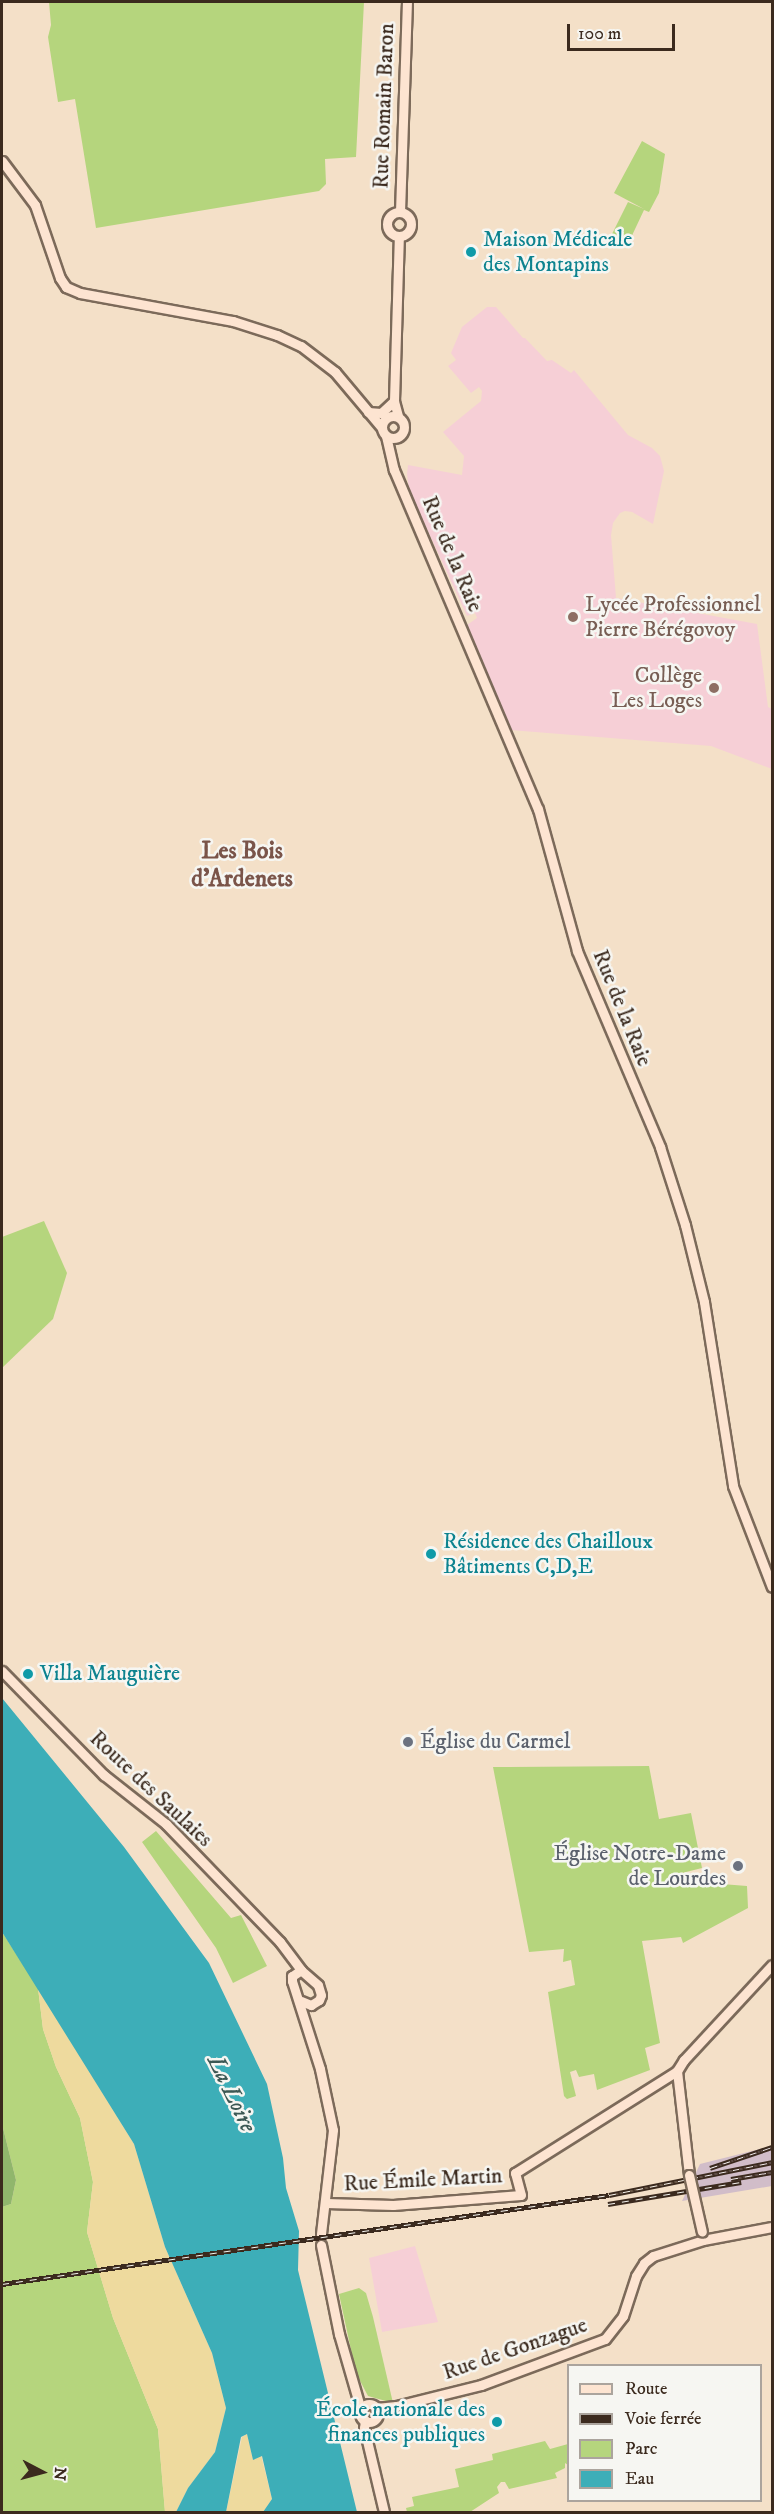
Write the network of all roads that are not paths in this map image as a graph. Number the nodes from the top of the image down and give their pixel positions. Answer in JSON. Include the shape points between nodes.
{"nodes":[{"id":1,"x":406,"y":2,"type":"edge"},
{"id":2,"x":2,"y":161,"type":"edge"},
{"id":3,"x":400,"y":212,"type":"junction"},
{"id":4,"x":399,"y":236,"type":"junction"},
{"id":5,"x":394,"y":401,"type":"junction"},
{"id":6,"x":370,"y":414,"type":"junction"},
{"id":7,"x":388,"y":423,"type":"junction"},
{"id":8,"x":398,"y":437,"type":"junction"},
{"id":9,"x":391,"y":458,"type":"junction"},
{"id":10,"x":772,"y":1587,"type":"edge"},
{"id":11,"x":2,"y":1671,"type":"edge"},
{"id":12,"x":272,"y":1937,"type":"junction"},
{"id":13,"x":772,"y":1965,"type":"edge"},
{"id":14,"x":301,"y":1970,"type":"junction"},
{"id":15,"x":292,"y":1976,"type":"junction"},
{"id":16,"x":301,"y":2001,"type":"junction"},
{"id":17,"x":312,"y":2005,"type":"junction"},
{"id":18,"x":308,"y":2029,"type":"junction"},
{"id":19,"x":677,"y":2071,"type":"junction"},
{"id":20,"x":326,"y":2203,"type":"junction"},
{"id":21,"x":772,"y":2227,"type":"edge"},
{"id":22,"x":321,"y":2234,"type":"dead end"},
{"id":23,"x":701,"y":2238,"type":"junction"},
{"id":24,"x":321,"y":2249,"type":"dead end"},
{"id":25,"x":361,"y":2405,"type":"junction"},
{"id":26,"x":377,"y":2411,"type":"junction"},
{"id":27,"x":365,"y":2420,"type":"junction"},
{"id":28,"x":384,"y":2512,"type":"edge"}],
"edges":[{"from":1,"to":3,"type":"street","name":"Rue Romain Baron"},
{"from":2,"to":6,"type":"street","via":[[35,205],[66,287],[233,321],[278,335],[301,346],[335,372]]},
{"from":3,"to":4,"type":"street","via":[[411,223],[409,231]]},
{"from":3,"to":4,"type":"street","via":[[387,223],[392,233]]},
{"from":4,"to":5,"type":"street"},
{"from":5,"to":6,"type":"street","via":[[381,413]]},
{"from":5,"to":7,"type":"street"},
{"from":6,"to":7,"type":"street"},
{"from":7,"to":8,"type":"street"},
{"from":7,"to":8,"type":"street","via":[[405,426]]},
{"from":7,"to":9,"type":"street","name":"Rue de la Raie"},
{"from":8,"to":9,"type":"street"},
{"from":9,"to":10,"type":"street","name":"Rue de la Raie","via":[[538,809],[577,951],[660,1148],[704,1302],[733,1485]]},
{"from":11,"to":12,"type":"street","name":"Route des Saulaies","via":[[104,1774],[166,1824]]},
{"from":12,"to":14,"type":"street","name":"Route des Saulaies"},
{"from":12,"to":15,"type":"street","name":"Route des Saulaies"},
{"from":13,"to":19,"type":"street"},
{"from":14,"to":15,"type":"street"},
{"from":14,"to":17,"type":"street","name":"Route des Saulaies","via":[[320,1991],[319,2000]]},
{"from":15,"to":16,"type":"street","name":"Route des Saulaies"},
{"from":16,"to":17,"type":"street"},
{"from":16,"to":18,"type":"street","name":"Route des Saulaies"},
{"from":17,"to":18,"type":"street"},
{"from":18,"to":20,"type":"street","name":"Route des Saulaies","via":[[333,2130]]},
{"from":19,"to":20,"type":"street","name":"Rue Émile Martin","via":[[515,2173],[521,2195],[393,2205]]},
{"from":19,"to":23,"type":"street","bridge":true},
{"from":20,"to":22,"type":"street","name":"Route des Saulaies"},
{"from":21,"to":23,"type":"street","name":"Rue de Gonzague"},
{"from":23,"to":26,"type":"street","name":"Rue de Gonzague","via":[[644,2263],[623,2316],[605,2339],[481,2385]]},
{"from":24,"to":25,"type":"street","via":[[339,2334]]},
{"from":25,"to":26,"type":"street"},
{"from":25,"to":27,"type":"street"},
{"from":26,"to":27,"type":"street","name":"Rue de Gonzague","via":[[373,2421]]},
{"from":27,"to":28,"type":"street"}]}
